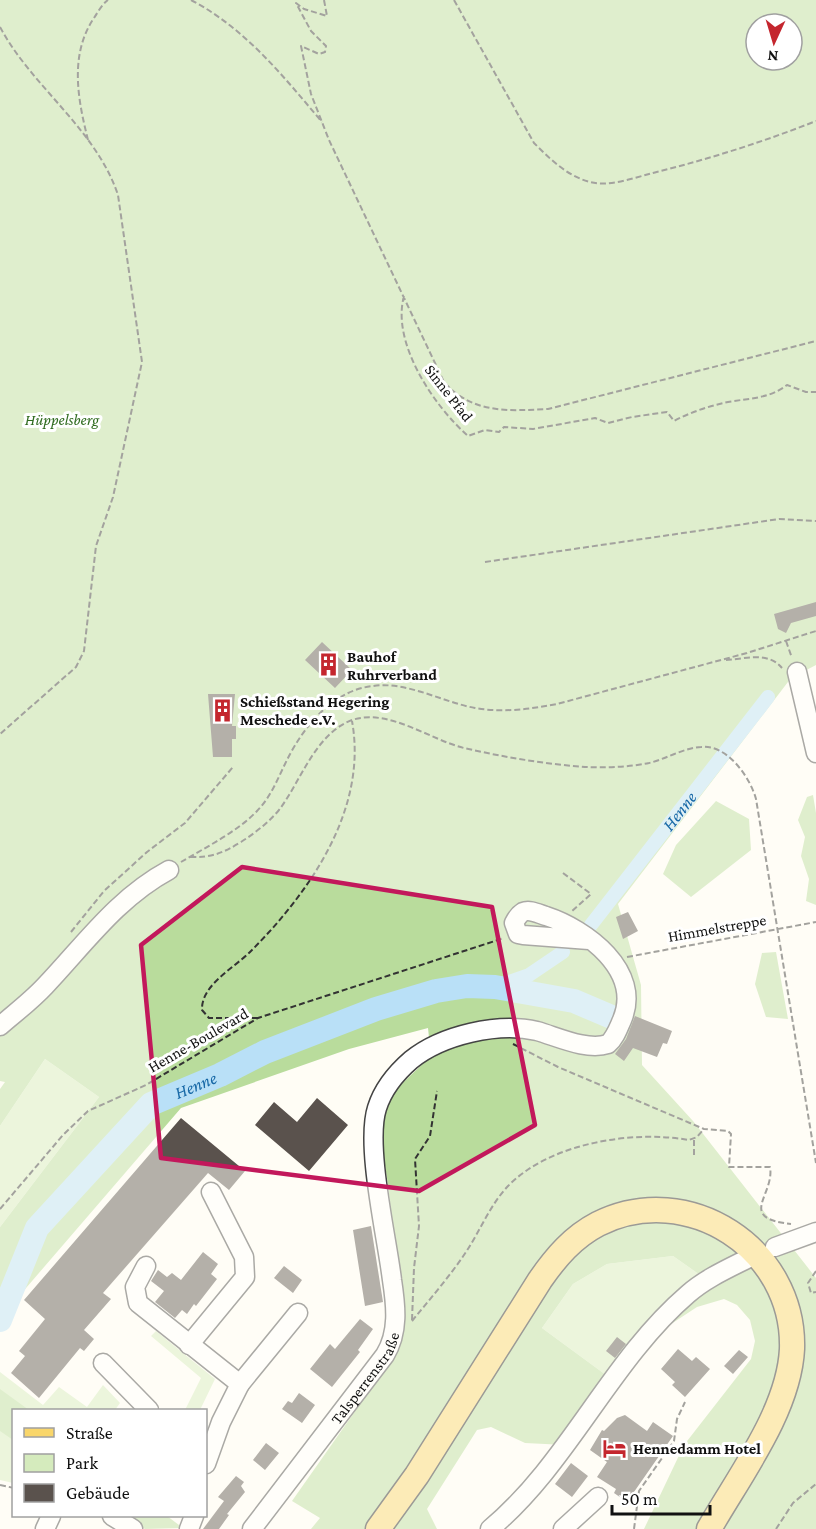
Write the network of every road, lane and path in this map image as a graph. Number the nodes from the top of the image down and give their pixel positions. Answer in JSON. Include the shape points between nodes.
{"nodes":[{"id":1,"x":108,"y":0,"type":"edge"},
{"id":2,"x":191,"y":0,"type":"edge"},
{"id":3,"x":324,"y":0,"type":"edge"},
{"id":4,"x":454,"y":0,"type":"edge"},
{"id":5,"x":0,"y":27,"type":"edge"},
{"id":6,"x":816,"y":121,"type":"edge"},
{"id":7,"x":324,"y":124,"type":"junction"},
{"id":8,"x":89,"y":143,"type":"junction"},
{"id":9,"x":404,"y":296,"type":"junction"},
{"id":10,"x":816,"y":341,"type":"edge"},
{"id":11,"x":816,"y":392,"type":"edge"},
{"id":12,"x":816,"y":521,"type":"edge"},
{"id":13,"x":485,"y":562,"type":"dead end"},
{"id":14,"x":816,"y":631,"type":"edge"},
{"id":15,"x":720,"y":660,"type":"junction"},
{"id":16,"x":791,"y":674,"type":"joint"},
{"id":17,"x":352,"y":721,"type":"junction"},
{"id":18,"x":0,"y":734,"type":"edge"},
{"id":19,"x":816,"y":753,"type":"edge"},
{"id":20,"x":233,"y":767,"type":"dead end"},
{"id":21,"x":190,"y":857,"type":"junction"},
{"id":22,"x":169,"y":870,"type":"joint"},
{"id":23,"x":563,"y":873,"type":"dead end"},
{"id":24,"x":816,"y":922,"type":"edge"},
{"id":25,"x":567,"y":924,"type":"junction"},
{"id":26,"x":778,"y":929,"type":"junction"},
{"id":27,"x":518,"y":934,"type":"junction"},
{"id":28,"x":68,"y":936,"type":"dead end"},
{"id":29,"x":589,"y":940,"type":"junction"},
{"id":30,"x":622,"y":958,"type":"dead end"},
{"id":31,"x":258,"y":1018,"type":"junction"},
{"id":32,"x":0,"y":1026,"type":"edge"},
{"id":33,"x":494,"y":1030,"type":"junction"},
{"id":34,"x":437,"y":1091,"type":"dead end"},
{"id":35,"x":704,"y":1129,"type":"junction"},
{"id":36,"x":694,"y":1139,"type":"junction"},
{"id":37,"x":694,"y":1155,"type":"dead end"},
{"id":38,"x":816,"y":1163,"type":"edge"},
{"id":39,"x":212,"y":1191,"type":"dead end"},
{"id":40,"x":0,"y":1209,"type":"edge"},
{"id":41,"x":794,"y":1224,"type":"dead end"},
{"id":42,"x":816,"y":1232,"type":"edge"},
{"id":43,"x":775,"y":1247,"type":"dead end"},
{"id":44,"x":747,"y":1259,"type":"dead end"},
{"id":45,"x":146,"y":1266,"type":"dead end"},
{"id":46,"x":816,"y":1271,"type":"edge"},
{"id":47,"x":816,"y":1292,"type":"edge"},
{"id":48,"x":811,"y":1293,"type":"junction"},
{"id":49,"x":803,"y":1296,"type":"dead end"},
{"id":50,"x":298,"y":1313,"type":"dead end"},
{"id":51,"x":412,"y":1320,"type":"junction"},
{"id":52,"x":393,"y":1340,"type":"junction"},
{"id":53,"x":189,"y":1345,"type":"junction"},
{"id":54,"x":103,"y":1363,"type":"dead end"},
{"id":55,"x":240,"y":1384,"type":"junction"},
{"id":56,"x":685,"y":1402,"type":"dead end"},
{"id":57,"x":148,"y":1409,"type":"edge"},
{"id":58,"x":207,"y":1461,"type":"edge"},
{"id":59,"x":816,"y":1484,"type":"edge"},
{"id":60,"x":598,"y":1497,"type":"dead end"},
{"id":61,"x":115,"y":1517,"type":"edge"},
{"id":62,"x":133,"y":1529,"type":"edge"},
{"id":63,"x":252,"y":1529,"type":"edge"},
{"id":64,"x":378,"y":1529,"type":"edge"},
{"id":65,"x":490,"y":1529,"type":"edge"},
{"id":66,"x":563,"y":1529,"type":"edge"},
{"id":67,"x":634,"y":1529,"type":"edge"},
{"id":68,"x":709,"y":1529,"type":"edge"},
{"id":69,"x":776,"y":1529,"type":"edge"}],
"edges":[{"from":1,"to":8,"type":"path","via":[[89,26],[78,54],[80,108]]},
{"from":2,"to":7,"type":"path","via":[[228,22],[260,51]]},
{"from":3,"to":7,"type":"path","name":"Sinne Pfad","via":[[327,16],[296,3],[311,31],[326,46],[325,52],[319,54],[301,46],[311,94]]},
{"from":4,"to":6,"type":"path","via":[[534,143],[574,177],[592,183],[619,182],[749,146]]},
{"from":5,"to":8,"type":"path","via":[[23,62]]},
{"from":7,"to":9,"type":"path","name":"Sinne Pfad"},
{"from":8,"to":18,"type":"path","via":[[102,158],[118,195],[141,342],[141,376],[113,497],[96,546],[84,651],[76,667]]},
{"from":9,"to":10,"type":"path","via":[[444,382],[465,401],[501,410],[576,404]]},
{"from":9,"to":11,"type":"path","name":"Sinne Pfad","via":[[400,312],[414,369],[447,417],[468,436],[485,430],[499,432],[504,427],[533,429],[595,418],[608,423],[667,412],[674,421],[726,402],[774,395],[787,385]]},
{"from":12,"to":13,"type":"path","via":[[779,519]]},
{"from":14,"to":15,"type":"path"},
{"from":15,"to":16,"type":"path","via":[[768,658]]},
{"from":15,"to":21,"type":"path","via":[[525,710],[475,708],[395,685],[369,686],[351,692],[329,705],[313,721],[256,812]]},
{"from":16,"to":19,"type":"street"},
{"from":17,"to":21,"type":"path","via":[[335,730],[318,748],[265,826],[219,855]]},
{"from":17,"to":26,"type":"path","via":[[382,717],[466,748],[586,767],[647,763],[698,747],[718,751],[748,777],[753,789]]},
{"from":17,"to":31,"type":"path","via":[[355,758],[347,809],[339,830],[284,912],[249,953],[210,988],[204,999],[202,1011],[209,1018]]},
{"from":20,"to":28,"type":"path","via":[[185,823],[104,891]]},
{"from":21,"to":22,"type":"path"},
{"from":22,"to":32,"type":"street","via":[[121,904],[44,987]]},
{"from":23,"to":25,"type":"path","via":[[591,894],[569,914],[573,916]]},
{"from":24,"to":26,"type":"path","name":"Himmelstreppe"},
{"from":25,"to":27,"type":"street","via":[[527,911],[515,920]]},
{"from":25,"to":29,"type":"street"},
{"from":26,"to":30,"type":"path","name":"Himmelstreppe"},
{"from":26,"to":38,"type":"path"},
{"from":27,"to":29,"type":"street"},
{"from":27,"to":31,"type":"path","name":"Henne-Boulevard"},
{"from":29,"to":33,"type":"street","name":"Talsperrenstraße","via":[[620,972],[627,992],[627,1009],[608,1044],[599,1046],[529,1030]]},
{"from":31,"to":40,"type":"path","name":"Henne-Boulevard","via":[[146,1085],[88,1111]]},
{"from":33,"to":35,"type":"path","via":[[500,1038],[558,1067]]},
{"from":33,"to":52,"type":"street","name":"Talsperrenstraße","via":[[432,1046],[405,1066],[387,1087],[377,1109],[381,1201],[394,1294]]},
{"from":34,"to":51,"type":"path","via":[[430,1136],[415,1159],[419,1226]]},
{"from":35,"to":36,"type":"path"},
{"from":35,"to":41,"type":"path","via":[[729,1132],[730,1169],[770,1167],[762,1198],[764,1215],[770,1221]]},
{"from":36,"to":37,"type":"path"},
{"from":36,"to":51,"type":"path","via":[[650,1135],[615,1138],[562,1154],[525,1172],[500,1196],[466,1253]]},
{"from":39,"to":53,"type":"street","via":[[244,1257],[245,1277]]},
{"from":42,"to":43,"type":"street"},
{"from":44,"to":65,"type":"street","via":[[695,1288],[659,1322],[546,1470]]},
{"from":45,"to":53,"type":"street","via":[[135,1287],[138,1302]]},
{"from":46,"to":48,"type":"path","via":[[808,1283]]},
{"from":47,"to":48,"type":"path"},
{"from":48,"to":49,"type":"path"},
{"from":50,"to":55,"type":"street"},
{"from":51,"to":52,"type":"path"},
{"from":52,"to":63,"type":"street","name":"Talsperrenstraße"},
{"from":53,"to":55,"type":"street"},
{"from":54,"to":57,"type":"street"},
{"from":55,"to":58,"type":"street"},
{"from":56,"to":67,"type":"path","via":[[677,1419],[674,1441],[639,1491]]},
{"from":59,"to":69,"type":"path","via":[[793,1503]]},
{"from":60,"to":66,"type":"street"},
{"from":61,"to":62,"type":"street"},
{"from":64,"to":68,"type":"main road","via":[[562,1251],[609,1220],[658,1210],[706,1219],[742,1239],[756,1251],[777,1281],[790,1322],[791,1360],[784,1392]]}]}
